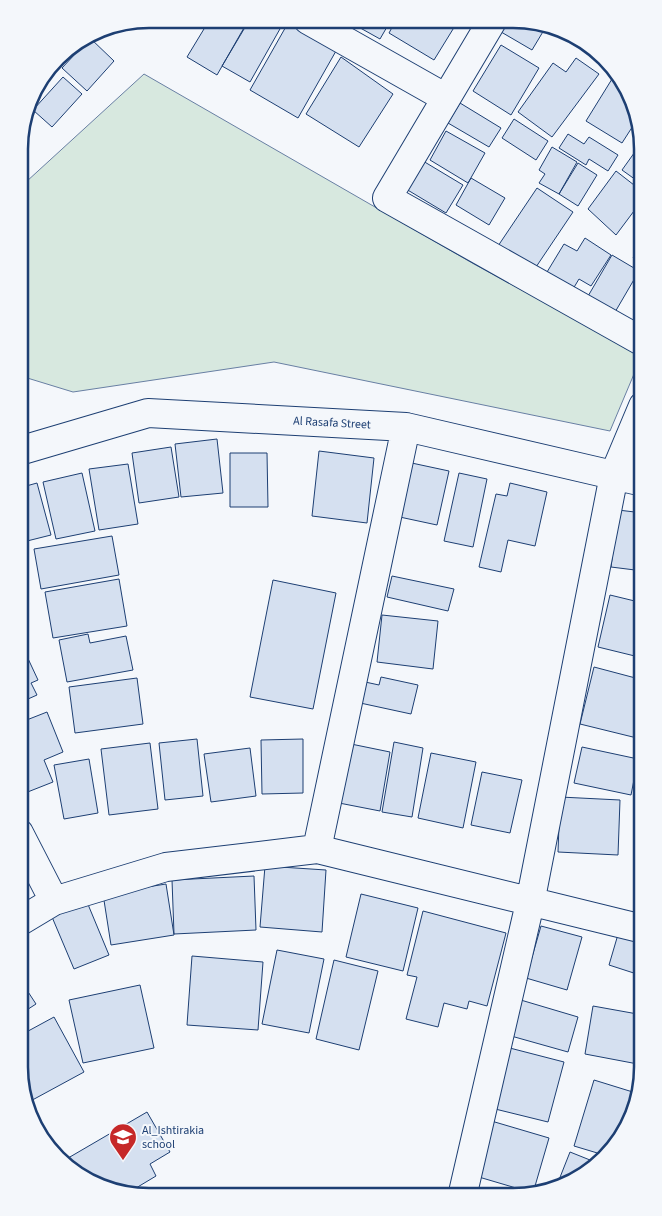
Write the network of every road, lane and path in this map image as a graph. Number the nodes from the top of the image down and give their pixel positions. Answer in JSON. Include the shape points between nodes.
{"nodes":[{"id":1,"x":322,"y":28,"type":"edge"},
{"id":2,"x":488,"y":28,"type":"edge"},
{"id":3,"x":446,"y":98,"type":"junction"},
{"id":4,"x":634,"y":337,"type":"edge"},
{"id":5,"x":406,"y":427,"type":"junction"},
{"id":6,"x":634,"y":427,"type":"edge"},
{"id":7,"x":28,"y":449,"type":"edge"},
{"id":8,"x":614,"y":475,"type":"junction"},
{"id":9,"x":634,"y":480,"type":"edge"},
{"id":10,"x":318,"y":849,"type":"junction"},
{"id":11,"x":28,"y":850,"type":"edge"},
{"id":12,"x":54,"y":901,"type":"junction"},
{"id":13,"x":530,"y":903,"type":"junction"},
{"id":14,"x":28,"y":917,"type":"edge"},
{"id":15,"x":634,"y":927,"type":"edge"},
{"id":16,"x":464,"y":1188,"type":"edge"}],
"edges":[{"from":1,"to":3,"type":"street"},
{"from":2,"to":3,"type":"street"},
{"from":3,"to":4,"type":"street","via":[[388,198]]},
{"from":5,"to":7,"type":"street","name":"Al Rasafa Street","via":[[148,413]]},
{"from":5,"to":8,"type":"street","name":"Al Rasafa Street"},
{"from":5,"to":10,"type":"street"},
{"from":6,"to":8,"type":"street"},
{"from":8,"to":9,"type":"street","name":"Al Rasafa Street"},
{"from":8,"to":13,"type":"street"},
{"from":10,"to":12,"type":"street","via":[[166,867]]},
{"from":10,"to":13,"type":"street"},
{"from":11,"to":12,"type":"street"},
{"from":12,"to":14,"type":"street"},
{"from":13,"to":15,"type":"street"},
{"from":13,"to":16,"type":"street"}]}
